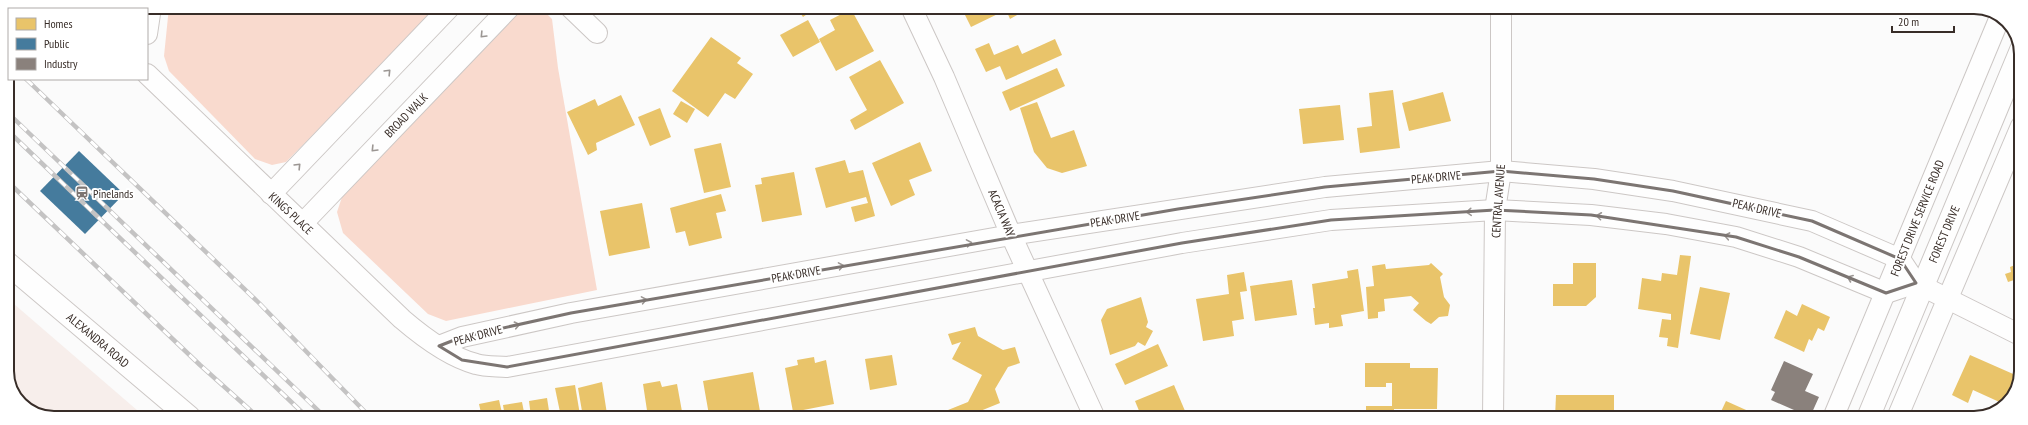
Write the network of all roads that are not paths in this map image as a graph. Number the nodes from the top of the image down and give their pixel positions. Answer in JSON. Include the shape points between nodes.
{"nodes":[{"id":1,"x":150,"y":14,"type":"edge"},
{"id":2,"x":443,"y":14,"type":"edge"},
{"id":3,"x":503,"y":14,"type":"edge"},
{"id":4,"x":577,"y":14,"type":"edge"},
{"id":5,"x":915,"y":14,"type":"edge"},
{"id":6,"x":1501,"y":14,"type":"edge"},
{"id":7,"x":1998,"y":22,"type":"edge"},
{"id":8,"x":148,"y":27,"type":"edge"},
{"id":9,"x":597,"y":33,"type":"dead end"},
{"id":10,"x":2014,"y":66,"type":"edge"},
{"id":11,"x":148,"y":75,"type":"edge"},
{"id":12,"x":2014,"y":140,"type":"edge"},
{"id":13,"x":1501,"y":171,"type":"junction"},
{"id":14,"x":271,"y":194,"type":"junction"},
{"id":15,"x":1495,"y":210,"type":"junction"},
{"id":16,"x":303,"y":223,"type":"junction"},
{"id":17,"x":1011,"y":235,"type":"junction"},
{"id":18,"x":1900,"y":259,"type":"junction"},
{"id":19,"x":14,"y":269,"type":"edge"},
{"id":20,"x":1029,"y":272,"type":"junction"},
{"id":21,"x":1919,"y":285,"type":"junction"},
{"id":22,"x":1886,"y":293,"type":"junction"},
{"id":23,"x":1948,"y":298,"type":"junction"},
{"id":24,"x":2014,"y":332,"type":"edge"},
{"id":25,"x":439,"y":346,"type":"junction"},
{"id":26,"x":182,"y":411,"type":"edge"},
{"id":27,"x":1092,"y":411,"type":"edge"},
{"id":28,"x":1493,"y":411,"type":"edge"},
{"id":29,"x":1836,"y":411,"type":"edge"},
{"id":30,"x":1871,"y":411,"type":"edge"},
{"id":31,"x":1901,"y":411,"type":"edge"}],
"edges":[{"from":1,"to":8,"type":"street"},
{"from":14,"to":2,"type":"street","one_way":true},
{"from":3,"to":16,"type":"street","name":"BROAD WALK","one_way":true},
{"from":4,"to":9,"type":"street"},
{"from":5,"to":17,"type":"street","name":"ACACIA WAY"},
{"from":6,"to":13,"type":"street","name":"CENTRAL AVENUE"},
{"from":7,"to":18,"type":"street","name":"FOREST DRIVE SERVICE ROAD"},
{"from":10,"to":21,"type":"main road","name":"FOREST DRIVE"},
{"from":11,"to":14,"type":"street","name":"KINGS PLACE"},
{"from":12,"to":23,"type":"street"},
{"from":13,"to":15,"type":"street","name":"CENTRAL AVENUE"},
{"from":13,"to":17,"type":"street","name":"PEAK DRIVE","via":[[1326,187]]},
{"from":13,"to":18,"type":"street","name":"PEAK DRIVE","via":[[1594,179],[1742,204],[1812,221]]},
{"from":14,"to":16,"type":"street","name":"KINGS PLACE"},
{"from":15,"to":20,"type":"street","name":"PEAK DRIVE","one_way":true,"via":[[1331,220],[1182,243]]},
{"from":22,"to":15,"type":"street","name":"PEAK DRIVE","one_way":true,"via":[[1800,258],[1736,237],[1666,224],[1592,215]]},
{"from":15,"to":28,"type":"street","name":"CENTRAL AVENUE"},
{"from":16,"to":25,"type":"street","name":"KINGS PLACE","via":[[402,319],[419,334]]},
{"from":17,"to":20,"type":"street","name":"ACACIA WAY"},
{"from":25,"to":17,"type":"street","name":"PEAK DRIVE","one_way":true,"via":[[462,337],[571,313]]},
{"from":18,"to":21,"type":"street"},
{"from":18,"to":22,"type":"street","name":"FOREST DRIVE SERVICE ROAD"},
{"from":19,"to":26,"type":"main road","name":"ALEXANDRA ROAD"},
{"from":20,"to":25,"type":"street","name":"PEAK DRIVE","via":[[507,367],[462,360]]},
{"from":20,"to":27,"type":"street","name":"ACACIA WAY"},
{"from":21,"to":22,"type":"street"},
{"from":21,"to":23,"type":"street"},
{"from":21,"to":30,"type":"main road","name":"FOREST DRIVE"},
{"from":22,"to":29,"type":"street","name":"FOREST DRIVE SERVICE ROAD"},
{"from":23,"to":24,"type":"street"},
{"from":23,"to":31,"type":"street"}]}
